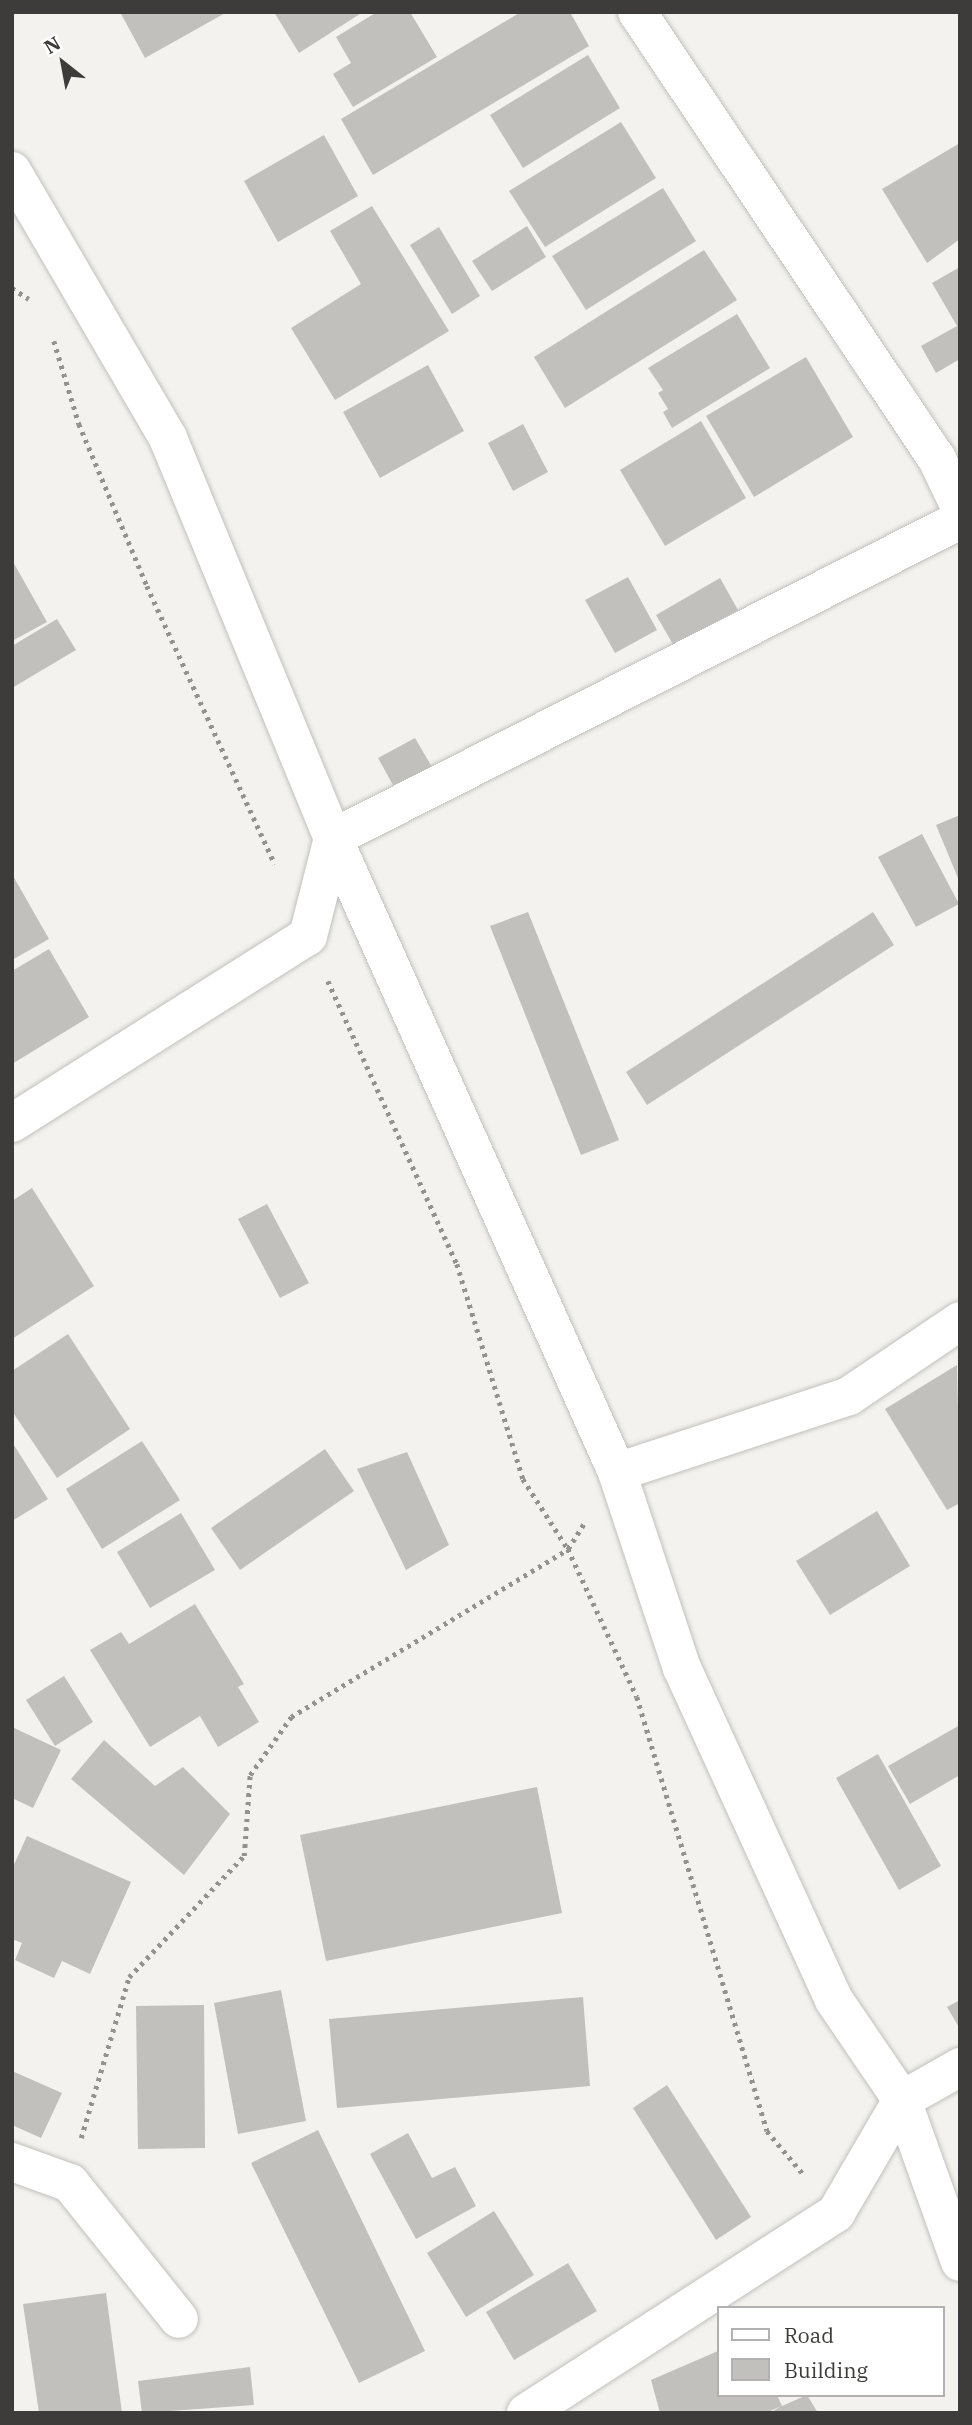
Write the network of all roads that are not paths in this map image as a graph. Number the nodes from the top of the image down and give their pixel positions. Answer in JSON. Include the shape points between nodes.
{"nodes":[{"id":1,"x":638,"y":12,"type":"edge"},
{"id":2,"x":12,"y":170,"type":"edge"},
{"id":3,"x":960,"y":508,"type":"edge"},
{"id":4,"x":960,"y":520,"type":"edge"},
{"id":5,"x":333,"y":838,"type":"junction"},
{"id":6,"x":12,"y":1123,"type":"edge"},
{"id":7,"x":960,"y":1321,"type":"edge"},
{"id":8,"x":617,"y":1472,"type":"junction"},
{"id":9,"x":960,"y":2067,"type":"edge"},
{"id":10,"x":902,"y":2100,"type":"junction"},
{"id":11,"x":12,"y":2162,"type":"edge"},
{"id":12,"x":960,"y":2262,"type":"edge"},
{"id":13,"x":178,"y":2319,"type":"dead end"},
{"id":14,"x":526,"y":2413,"type":"edge"}],
"edges":[{"from":1,"to":3,"type":"street","via":[[937,459]]},
{"from":2,"to":5,"type":"street","via":[[168,438]]},
{"from":4,"to":5,"type":"street"},
{"from":5,"to":6,"type":"street","via":[[308,936]]},
{"from":5,"to":8,"type":"street"},
{"from":7,"to":8,"type":"street","via":[[849,1396]]},
{"from":8,"to":10,"type":"street","via":[[682,1668],[834,2000]]},
{"from":9,"to":10,"type":"street"},
{"from":10,"to":12,"type":"street"},
{"from":10,"to":14,"type":"street","via":[[836,2213]]},
{"from":11,"to":13,"type":"street","via":[[70,2183]]}]}
